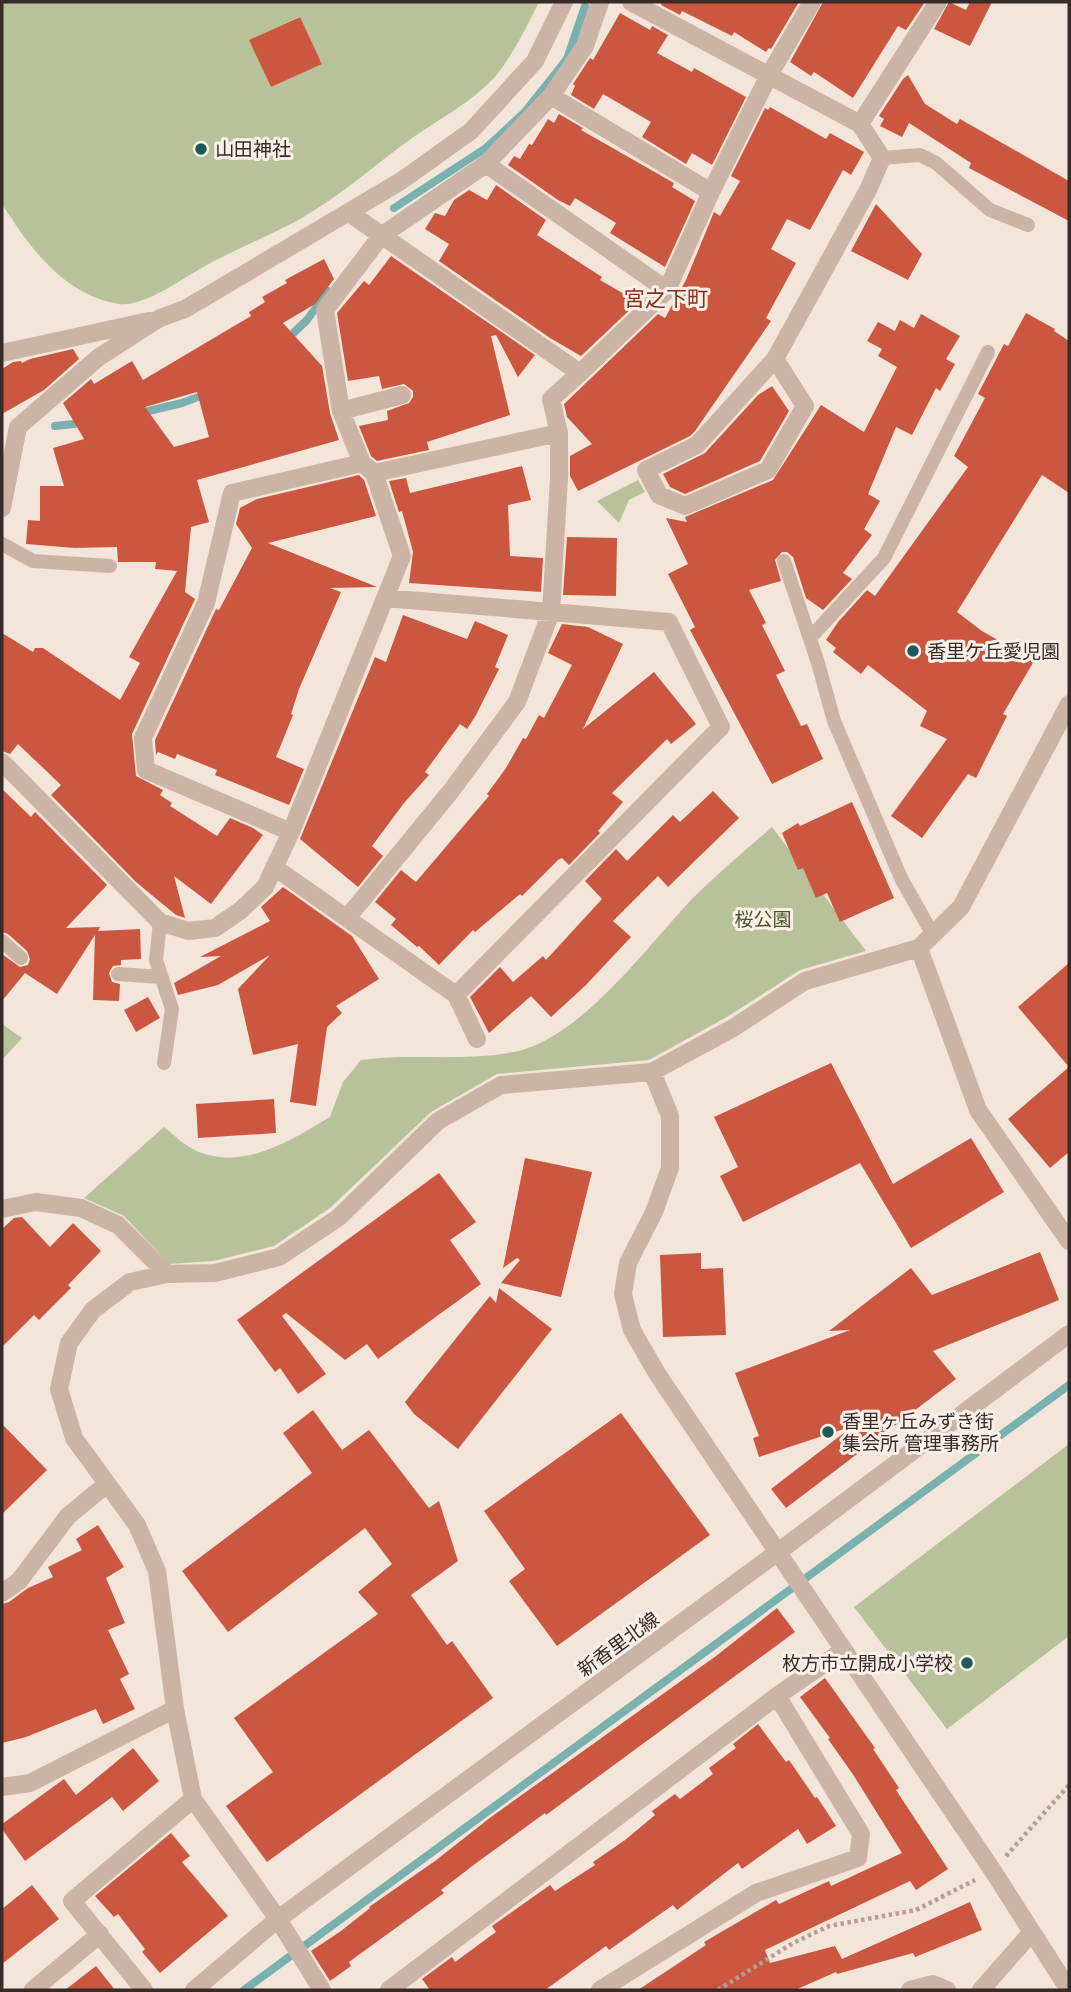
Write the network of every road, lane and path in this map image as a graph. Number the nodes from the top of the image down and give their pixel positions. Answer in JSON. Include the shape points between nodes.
{"nodes":[{"id":1,"x":564,"y":2,"type":"edge"},
{"id":2,"x":600,"y":2,"type":"edge"},
{"id":3,"x":631,"y":2,"type":"edge"},
{"id":4,"x":812,"y":2,"type":"edge"},
{"id":5,"x":938,"y":2,"type":"edge"},
{"id":6,"x":769,"y":75,"type":"junction"},
{"id":7,"x":551,"y":96,"type":"junction"},
{"id":8,"x":860,"y":124,"type":"junction"},
{"id":9,"x":882,"y":158,"type":"junction"},
{"id":10,"x":486,"y":164,"type":"junction"},
{"id":11,"x":711,"y":192,"type":"junction"},
{"id":12,"x":348,"y":212,"type":"junction"},
{"id":13,"x":1028,"y":225,"type":"dead end"},
{"id":14,"x":381,"y":236,"type":"junction"},
{"id":15,"x":667,"y":290,"type":"junction"},
{"id":16,"x":160,"y":318,"type":"junction"},
{"id":17,"x":988,"y":352,"type":"dead end"},
{"id":18,"x":2,"y":353,"type":"edge"},
{"id":19,"x":775,"y":359,"type":"junction"},
{"id":20,"x":580,"y":373,"type":"junction"},
{"id":21,"x":402,"y":395,"type":"dead end"},
{"id":22,"x":341,"y":411,"type":"junction"},
{"id":23,"x":10,"y":426,"type":"edge"},
{"id":24,"x":559,"y":433,"type":"junction"},
{"id":25,"x":368,"y":468,"type":"junction"},
{"id":26,"x":2,"y":508,"type":"edge"},
{"id":27,"x":2,"y":544,"type":"edge"},
{"id":28,"x":784,"y":561,"type":"dead end"},
{"id":29,"x":110,"y":566,"type":"dead end"},
{"id":30,"x":385,"y":598,"type":"junction"},
{"id":31,"x":551,"y":612,"type":"junction"},
{"id":32,"x":810,"y":638,"type":"junction"},
{"id":33,"x":1069,"y":704,"type":"edge"},
{"id":34,"x":2,"y":762,"type":"edge"},
{"id":35,"x":290,"y":832,"type":"junction"},
{"id":36,"x":274,"y":867,"type":"junction"},
{"id":37,"x":346,"y":918,"type":"junction"},
{"id":38,"x":160,"y":922,"type":"junction"},
{"id":39,"x":933,"y":935,"type":"junction"},
{"id":40,"x":2,"y":942,"type":"edge"},
{"id":41,"x":919,"y":948,"type":"junction"},
{"id":42,"x":21,"y":958,"type":"dead end"},
{"id":43,"x":118,"y":974,"type":"dead end"},
{"id":44,"x":162,"y":977,"type":"junction"},
{"id":45,"x":456,"y":995,"type":"junction"},
{"id":46,"x":477,"y":1039,"type":"dead end"},
{"id":47,"x":164,"y":1063,"type":"dead end"},
{"id":48,"x":652,"y":1072,"type":"junction"},
{"id":49,"x":2,"y":1209,"type":"edge"},
{"id":50,"x":1069,"y":1241,"type":"edge"},
{"id":51,"x":167,"y":1274,"type":"junction"},
{"id":52,"x":1069,"y":1334,"type":"edge"},
{"id":53,"x":107,"y":1483,"type":"junction"},
{"id":54,"x":778,"y":1552,"type":"junction"},
{"id":55,"x":2,"y":1593,"type":"edge"},
{"id":56,"x":844,"y":1650,"type":"junction"},
{"id":57,"x":777,"y":1696,"type":"junction"},
{"id":58,"x":174,"y":1709,"type":"junction"},
{"id":59,"x":1069,"y":1785,"type":"edge"},
{"id":60,"x":2,"y":1787,"type":"edge"},
{"id":61,"x":193,"y":1799,"type":"junction"},
{"id":62,"x":993,"y":1871,"type":"junction"},
{"id":63,"x":278,"y":1919,"type":"junction"},
{"id":64,"x":1032,"y":1932,"type":"junction"},
{"id":65,"x":100,"y":1934,"type":"junction"},
{"id":66,"x":393,"y":1989,"type":"edge"},
{"id":67,"x":33,"y":1990,"type":"edge"},
{"id":68,"x":144,"y":1990,"type":"edge"},
{"id":69,"x":194,"y":1990,"type":"edge"},
{"id":70,"x":322,"y":1990,"type":"edge"},
{"id":71,"x":600,"y":1990,"type":"edge"},
{"id":72,"x":718,"y":1990,"type":"edge"},
{"id":73,"x":910,"y":1990,"type":"edge"},
{"id":74,"x":947,"y":1990,"type":"edge"},
{"id":75,"x":981,"y":1990,"type":"edge"},
{"id":76,"x":1069,"y":1990,"type":"edge"}],
"edges":[{"from":1,"to":12,"type":"street","via":[[535,61],[471,131]]},
{"from":2,"to":7,"type":"street","via":[[585,46]]},
{"from":3,"to":6,"type":"street"},
{"from":4,"to":6,"type":"street"},
{"from":5,"to":8,"type":"street"},
{"from":6,"to":8,"type":"street"},
{"from":6,"to":11,"type":"street"},
{"from":7,"to":10,"type":"street"},
{"from":7,"to":11,"type":"street"},
{"from":8,"to":9,"type":"street"},
{"from":9,"to":13,"type":"lane","via":[[920,155],[936,163],[990,210]]},
{"from":9,"to":19,"type":"street"},
{"from":10,"to":14,"type":"street"},
{"from":10,"to":15,"type":"street"},
{"from":11,"to":15,"type":"street"},
{"from":12,"to":14,"type":"street"},
{"from":12,"to":16,"type":"street","via":[[185,309]]},
{"from":14,"to":20,"type":"street"},
{"from":14,"to":22,"type":"street","via":[[325,310]]},
{"from":15,"to":20,"type":"street"},
{"from":16,"to":18,"type":"street"},
{"from":16,"to":23,"type":"street","via":[[99,357]]},
{"from":17,"to":32,"type":"lane","via":[[884,558]]},
{"from":19,"to":19,"type":"street","via":[[697,445],[646,470],[659,495],[685,506],[768,470],[805,406]]},
{"from":20,"to":24,"type":"street","via":[[551,399]]},
{"from":21,"to":22,"type":"street"},
{"from":22,"to":25,"type":"street"},
{"from":23,"to":26,"type":"street"},
{"from":24,"to":25,"type":"street"},
{"from":24,"to":31,"type":"street"},
{"from":25,"to":30,"type":"street","via":[[401,556]]},
{"from":25,"to":35,"type":"street","via":[[232,493],[206,603],[143,738],[146,770]]},
{"from":27,"to":29,"type":"lane","via":[[33,561]]},
{"from":28,"to":32,"type":"lane"},
{"from":30,"to":31,"type":"street"},
{"from":30,"to":35,"type":"street"},
{"from":31,"to":37,"type":"street","via":[[517,702]]},
{"from":31,"to":45,"type":"street","via":[[669,622],[721,727]]},
{"from":32,"to":39,"type":"lane","via":[[834,721],[901,877]]},
{"from":33,"to":39,"type":"street","via":[[961,907]]},
{"from":34,"to":38,"type":"street"},
{"from":35,"to":36,"type":"street"},
{"from":36,"to":37,"type":"street"},
{"from":36,"to":38,"type":"street","via":[[265,887],[215,928],[188,931]]},
{"from":37,"to":45,"type":"street"},
{"from":38,"to":44,"type":"lane","via":[[156,960]]},
{"from":39,"to":41,"type":"street"},
{"from":40,"to":42,"type":"lane"},
{"from":41,"to":48,"type":"street","via":[[805,981],[733,1028]]},
{"from":41,"to":50,"type":"street","via":[[978,1110]]},
{"from":43,"to":44,"type":"lane"},
{"from":44,"to":47,"type":"lane","via":[[172,1009]]},
{"from":45,"to":46,"type":"street"},
{"from":48,"to":51,"type":"street","via":[[501,1085],[439,1121],[338,1218],[279,1257],[215,1273]]},
{"from":48,"to":54,"type":"street","via":[[670,1116],[670,1168],[628,1263],[623,1294],[632,1330]]},
{"from":49,"to":51,"type":"street","via":[[36,1202],[80,1208],[118,1225]]},
{"from":51,"to":53,"type":"street","via":[[130,1282],[93,1310],[69,1343],[60,1389],[74,1438]]},
{"from":52,"to":54,"type":"street","name":"新香里北線"},
{"from":53,"to":55,"type":"street","via":[[68,1516],[19,1581]]},
{"from":53,"to":58,"type":"street","via":[[137,1525],[157,1571]]},
{"from":54,"to":56,"type":"street"},
{"from":54,"to":63,"type":"street","name":"新香里北線"},
{"from":56,"to":57,"type":"street"},
{"from":56,"to":62,"type":"street"},
{"from":57,"to":66,"type":"street"},
{"from":57,"to":71,"type":"street","via":[[861,1834],[858,1858],[756,1893]]},
{"from":58,"to":60,"type":"street","via":[[30,1783]]},
{"from":58,"to":61,"type":"street"},
{"from":59,"to":62,"type":"path"},
{"from":61,"to":63,"type":"street"},
{"from":61,"to":65,"type":"street","via":[[72,1901]]},
{"from":62,"to":64,"type":"street"},
{"from":62,"to":72,"type":"path","via":[[916,1910],[829,1926]]},
{"from":63,"to":69,"type":"street","name":"新香里北線"},
{"from":63,"to":70,"type":"street"},
{"from":64,"to":75,"type":"street"},
{"from":64,"to":76,"type":"street"},
{"from":65,"to":67,"type":"street"},
{"from":65,"to":68,"type":"street"},
{"from":73,"to":74,"type":"street","via":[[933,1984]]}]}
